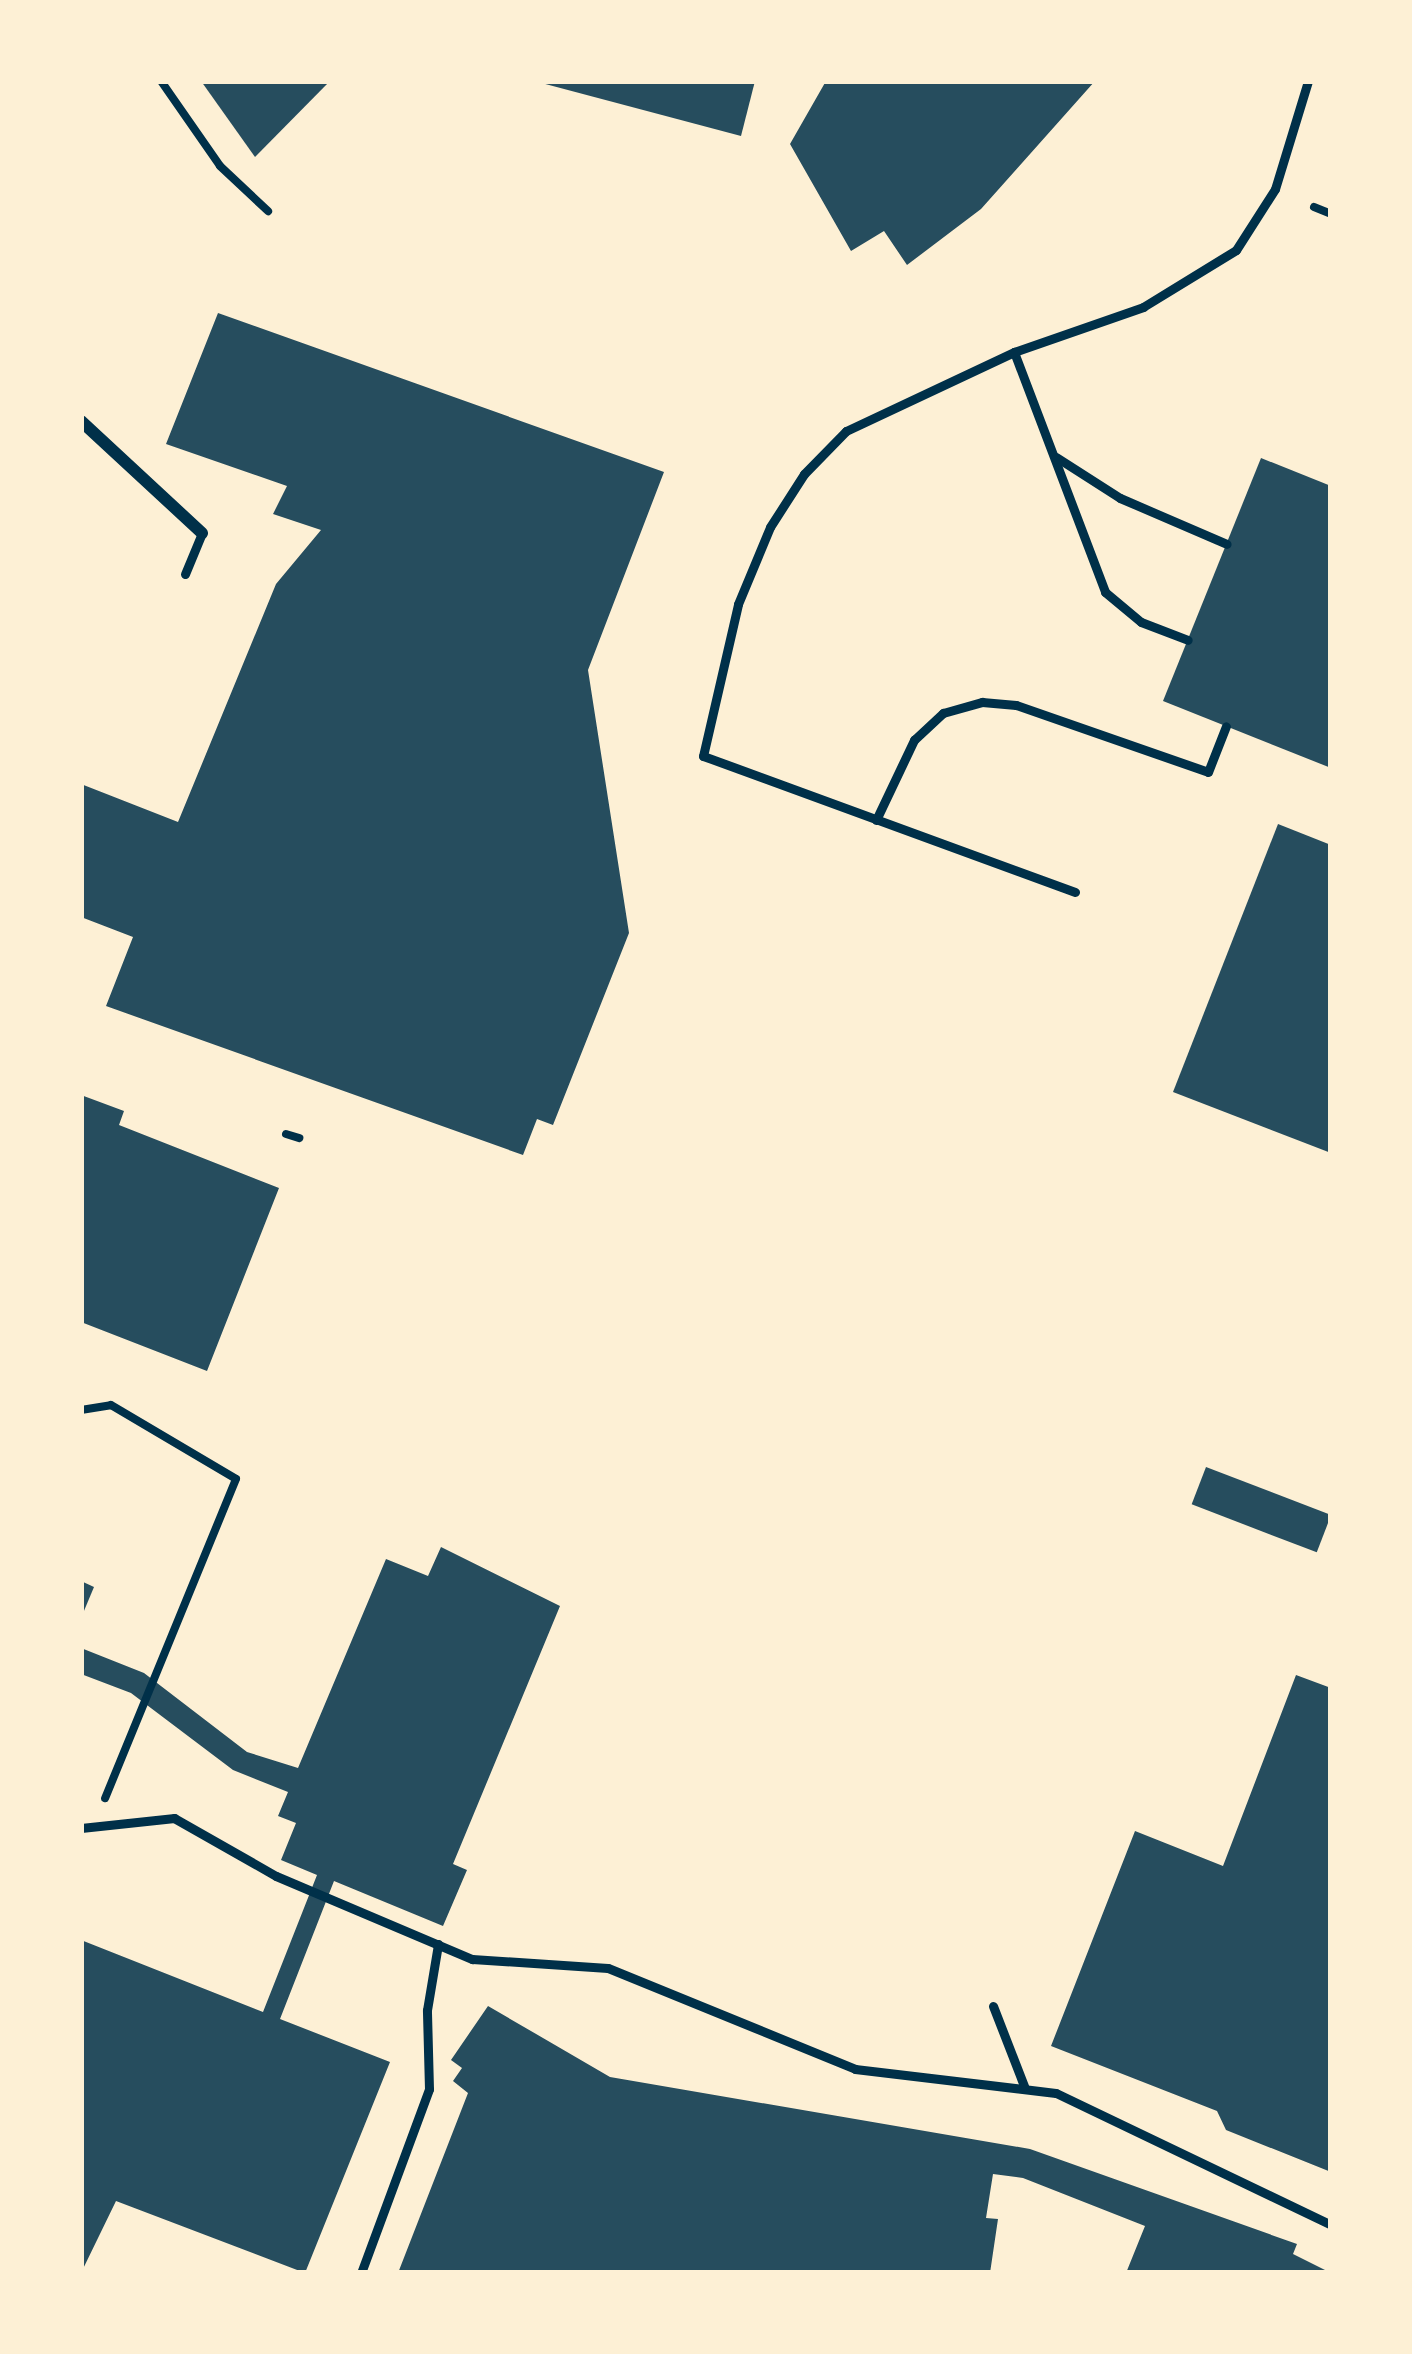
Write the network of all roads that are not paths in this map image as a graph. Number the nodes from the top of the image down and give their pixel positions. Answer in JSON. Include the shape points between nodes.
{"nodes":[{"id":1,"x":1308,"y":81,"type":"edge"},
{"id":2,"x":1014,"y":352,"type":"junction"},
{"id":3,"x":81,"y":421,"type":"edge"},
{"id":4,"x":1055,"y":457,"type":"junction"},
{"id":5,"x":202,"y":533,"type":"joint"},
{"id":6,"x":1227,"y":544,"type":"dead end"},
{"id":7,"x":185,"y":574,"type":"dead end"},
{"id":8,"x":1188,"y":640,"type":"dead end"},
{"id":9,"x":1226,"y":726,"type":"dead end"},
{"id":10,"x":876,"y":820,"type":"junction"},
{"id":11,"x":1076,"y":892,"type":"dead end"},
{"id":12,"x":86,"y":1830,"type":"edge"},
{"id":13,"x":438,"y":1944,"type":"junction"},
{"id":14,"x":993,"y":2006,"type":"dead end"},
{"id":15,"x":1024,"y":2086,"type":"junction"},
{"id":16,"x":1331,"y":2225,"type":"edge"},
{"id":17,"x":361,"y":2273,"type":"edge"}],
"edges":[{"from":1,"to":2,"type":"lane","via":[[1276,189],[1236,250],[1143,307]]},
{"from":2,"to":4,"type":"lane"},
{"from":2,"to":10,"type":"lane","via":[[846,431],[804,474],[770,527],[738,604],[704,756]]},
{"from":3,"to":5,"type":"street"},
{"from":4,"to":6,"type":"lane","via":[[1120,498]]},
{"from":4,"to":8,"type":"lane","via":[[1077,536],[1105,592],[1141,622]]},
{"from":5,"to":7,"type":"lane"},
{"from":9,"to":10,"type":"lane","via":[[1208,772],[1016,705],[982,702],[943,713],[914,740]]},
{"from":10,"to":11,"type":"lane"},
{"from":12,"to":13,"type":"lane","via":[[174,1818],[276,1876]]},
{"from":13,"to":15,"type":"lane","via":[[472,1959],[608,1968],[855,2068]]},
{"from":13,"to":17,"type":"lane","via":[[427,2010],[429,2089]]},
{"from":14,"to":15,"type":"lane"},
{"from":15,"to":16,"type":"lane","via":[[1056,2093]]}]}
